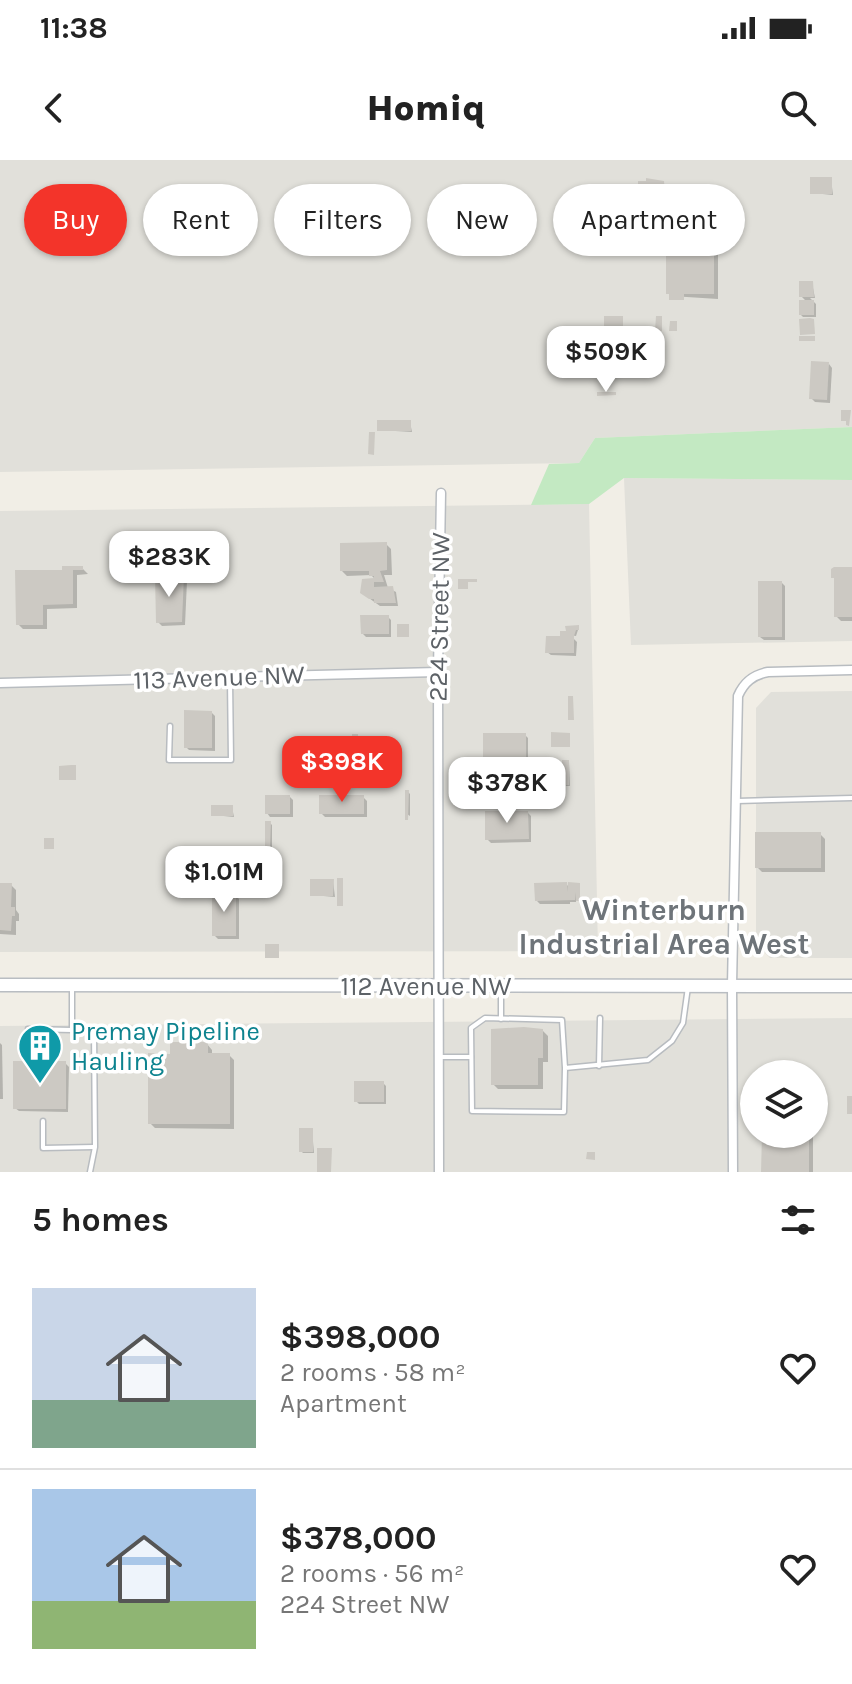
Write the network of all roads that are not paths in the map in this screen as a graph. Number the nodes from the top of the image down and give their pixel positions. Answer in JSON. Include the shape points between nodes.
{"nodes":[{"id":1,"x":441,"y":493,"type":"dead end"},
{"id":2,"x":852,"y":670,"type":"edge"},
{"id":3,"x":438,"y":672,"type":"junction"},
{"id":4,"x":230,"y":677,"type":"junction"},
{"id":5,"x":0,"y":683,"type":"edge"},
{"id":6,"x":170,"y":726,"type":"dead end"},
{"id":7,"x":852,"y":798,"type":"edge"},
{"id":8,"x":735,"y":801,"type":"junction"},
{"id":9,"x":0,"y":985,"type":"edge"},
{"id":10,"x":72,"y":985,"type":"junction"},
{"id":11,"x":688,"y":985,"type":"junction"},
{"id":12,"x":732,"y":985,"type":"junction"},
{"id":13,"x":437,"y":986,"type":"junction"},
{"id":14,"x":501,"y":986,"type":"junction"},
{"id":15,"x":852,"y":986,"type":"edge"},
{"id":16,"x":600,"y":1018,"type":"dead end"},
{"id":17,"x":501,"y":1019,"type":"junction"},
{"id":18,"x":28,"y":1029,"type":"dead end"},
{"id":19,"x":72,"y":1030,"type":"junction"},
{"id":20,"x":438,"y":1057,"type":"junction"},
{"id":21,"x":471,"y":1057,"type":"junction"},
{"id":22,"x":599,"y":1066,"type":"junction"},
{"id":23,"x":565,"y":1068,"type":"junction"},
{"id":24,"x":43,"y":1121,"type":"dead end"},
{"id":25,"x":95,"y":1147,"type":"junction"},
{"id":26,"x":90,"y":1172,"type":"edge"},
{"id":27,"x":439,"y":1172,"type":"edge"},
{"id":28,"x":733,"y":1172,"type":"edge"}],
"edges":[{"from":1,"to":3,"type":"street","name":"224 Street NW"},
{"from":2,"to":8,"type":"street","via":[[768,672],[747,682],[736,705]]},
{"from":3,"to":4,"type":"street","name":"113 Avenue NW"},
{"from":3,"to":13,"type":"street","name":"224 Street NW"},
{"from":4,"to":5,"type":"street","name":"113 Avenue NW"},
{"from":4,"to":6,"type":"lane","via":[[231,760],[169,760]]},
{"from":7,"to":8,"type":"lane"},
{"from":8,"to":12,"type":"street"},
{"from":9,"to":10,"type":"street","name":"112 Avenue NW"},
{"from":10,"to":13,"type":"street","name":"112 Avenue NW"},
{"from":10,"to":19,"type":"lane"},
{"from":11,"to":12,"type":"street","name":"112 Avenue NW"},
{"from":11,"to":14,"type":"street","name":"112 Avenue NW"},
{"from":11,"to":22,"type":"lane","via":[[683,1023],[672,1041],[648,1060]]},
{"from":12,"to":15,"type":"street","name":"112 Avenue NW"},
{"from":12,"to":28,"type":"street"},
{"from":13,"to":14,"type":"street","name":"112 Avenue NW"},
{"from":13,"to":20,"type":"street","name":"224 Street NW"},
{"from":14,"to":17,"type":"lane"},
{"from":16,"to":22,"type":"lane"},
{"from":17,"to":21,"type":"lane","via":[[485,1018],[471,1028]]},
{"from":17,"to":23,"type":"lane","via":[[562,1020]]},
{"from":18,"to":19,"type":"lane"},
{"from":19,"to":25,"type":"lane","via":[[94,1030]]},
{"from":20,"to":21,"type":"lane"},
{"from":20,"to":27,"type":"street","name":"224 Street NW"},
{"from":21,"to":23,"type":"lane","via":[[472,1111],[564,1112]]},
{"from":22,"to":23,"type":"lane"},
{"from":24,"to":25,"type":"lane","via":[[43,1148]]},
{"from":25,"to":26,"type":"lane"}]}
